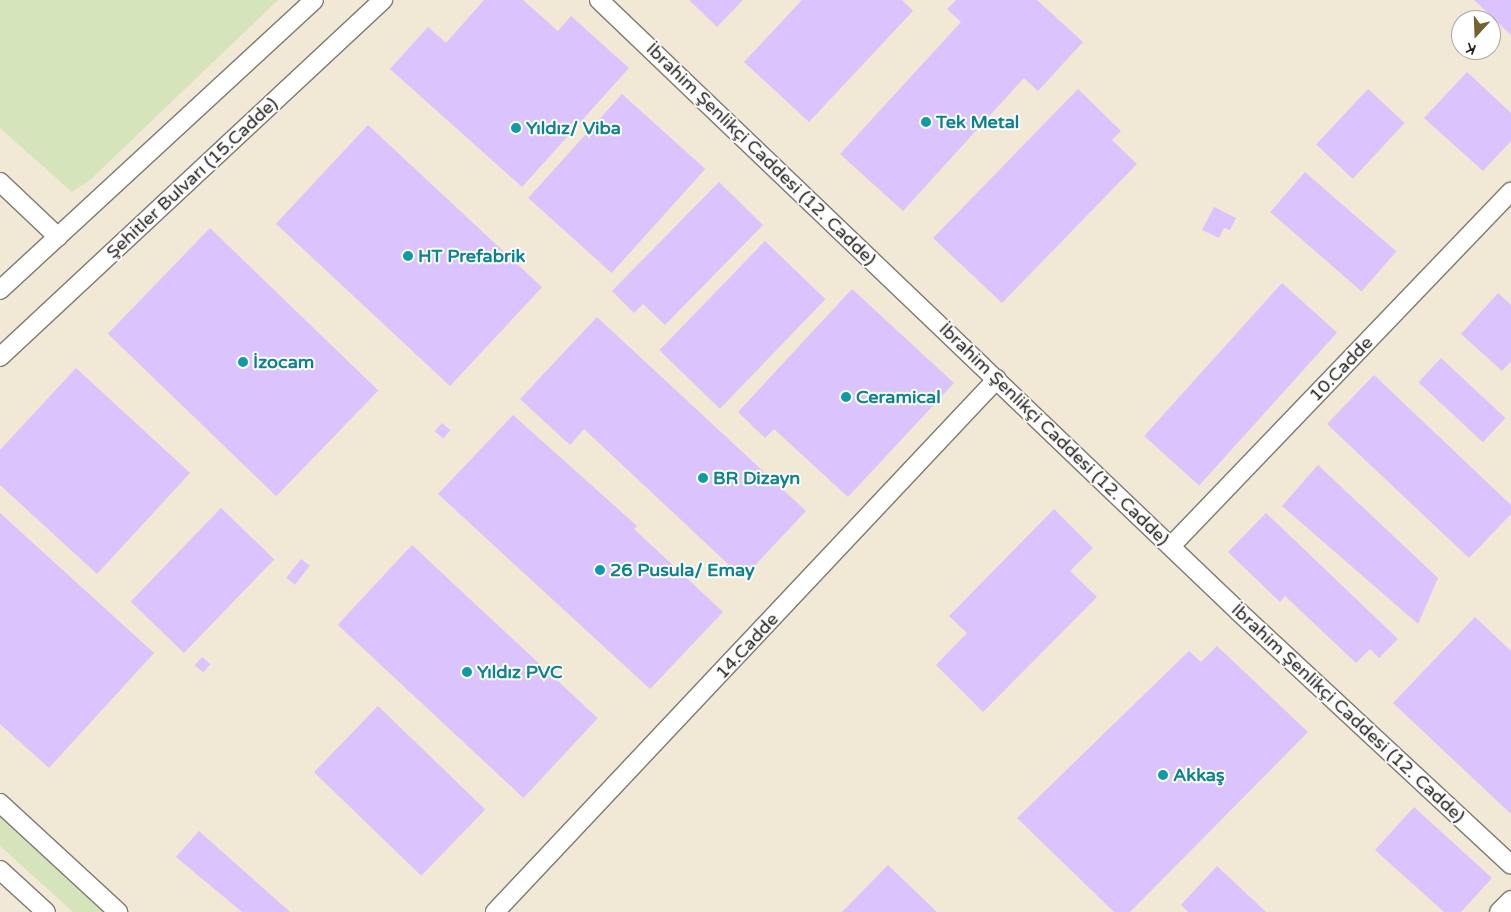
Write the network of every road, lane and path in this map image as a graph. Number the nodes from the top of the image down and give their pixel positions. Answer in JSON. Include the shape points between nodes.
{"nodes":[{"id":1,"x":314,"y":0,"type":"edge"},
{"id":2,"x":383,"y":0,"type":"edge"},
{"id":3,"x":599,"y":0,"type":"edge"},
{"id":4,"x":0,"y":182,"type":"edge"},
{"id":5,"x":1511,"y":192,"type":"edge"},
{"id":6,"x":58,"y":237,"type":"junction"},
{"id":7,"x":0,"y":290,"type":"edge"},
{"id":8,"x":0,"y":357,"type":"edge"},
{"id":9,"x":997,"y":379,"type":"junction"},
{"id":10,"x":1171,"y":546,"type":"junction"},
{"id":11,"x":0,"y":804,"type":"edge"},
{"id":12,"x":1511,"y":865,"type":"edge"},
{"id":13,"x":0,"y":870,"type":"edge"},
{"id":14,"x":1511,"y":900,"type":"edge"},
{"id":15,"x":46,"y":912,"type":"edge"},
{"id":16,"x":118,"y":912,"type":"edge"},
{"id":17,"x":494,"y":912,"type":"edge"},
{"id":18,"x":1499,"y":912,"type":"edge"}],
"edges":[{"from":1,"to":6,"type":"street"},
{"from":2,"to":8,"type":"street","name":"Şehitler Bulvarı (15.Cadde)"},
{"from":3,"to":9,"type":"street","name":"İbrahim Şenlikçi Caddesi (12. Cadde)"},
{"from":4,"to":6,"type":"street"},
{"from":5,"to":10,"type":"street","name":"10.Cadde"},
{"from":6,"to":7,"type":"street"},
{"from":9,"to":10,"type":"street","name":"İbrahim Şenlikçi Caddesi (12. Cadde)"},
{"from":9,"to":17,"type":"street","name":"14.Cadde"},
{"from":10,"to":12,"type":"street","name":"İbrahim Şenlikçi Caddesi (12. Cadde)"},
{"from":11,"to":16,"type":"street"},
{"from":13,"to":15,"type":"street"},
{"from":14,"to":18,"type":"street"}]}
